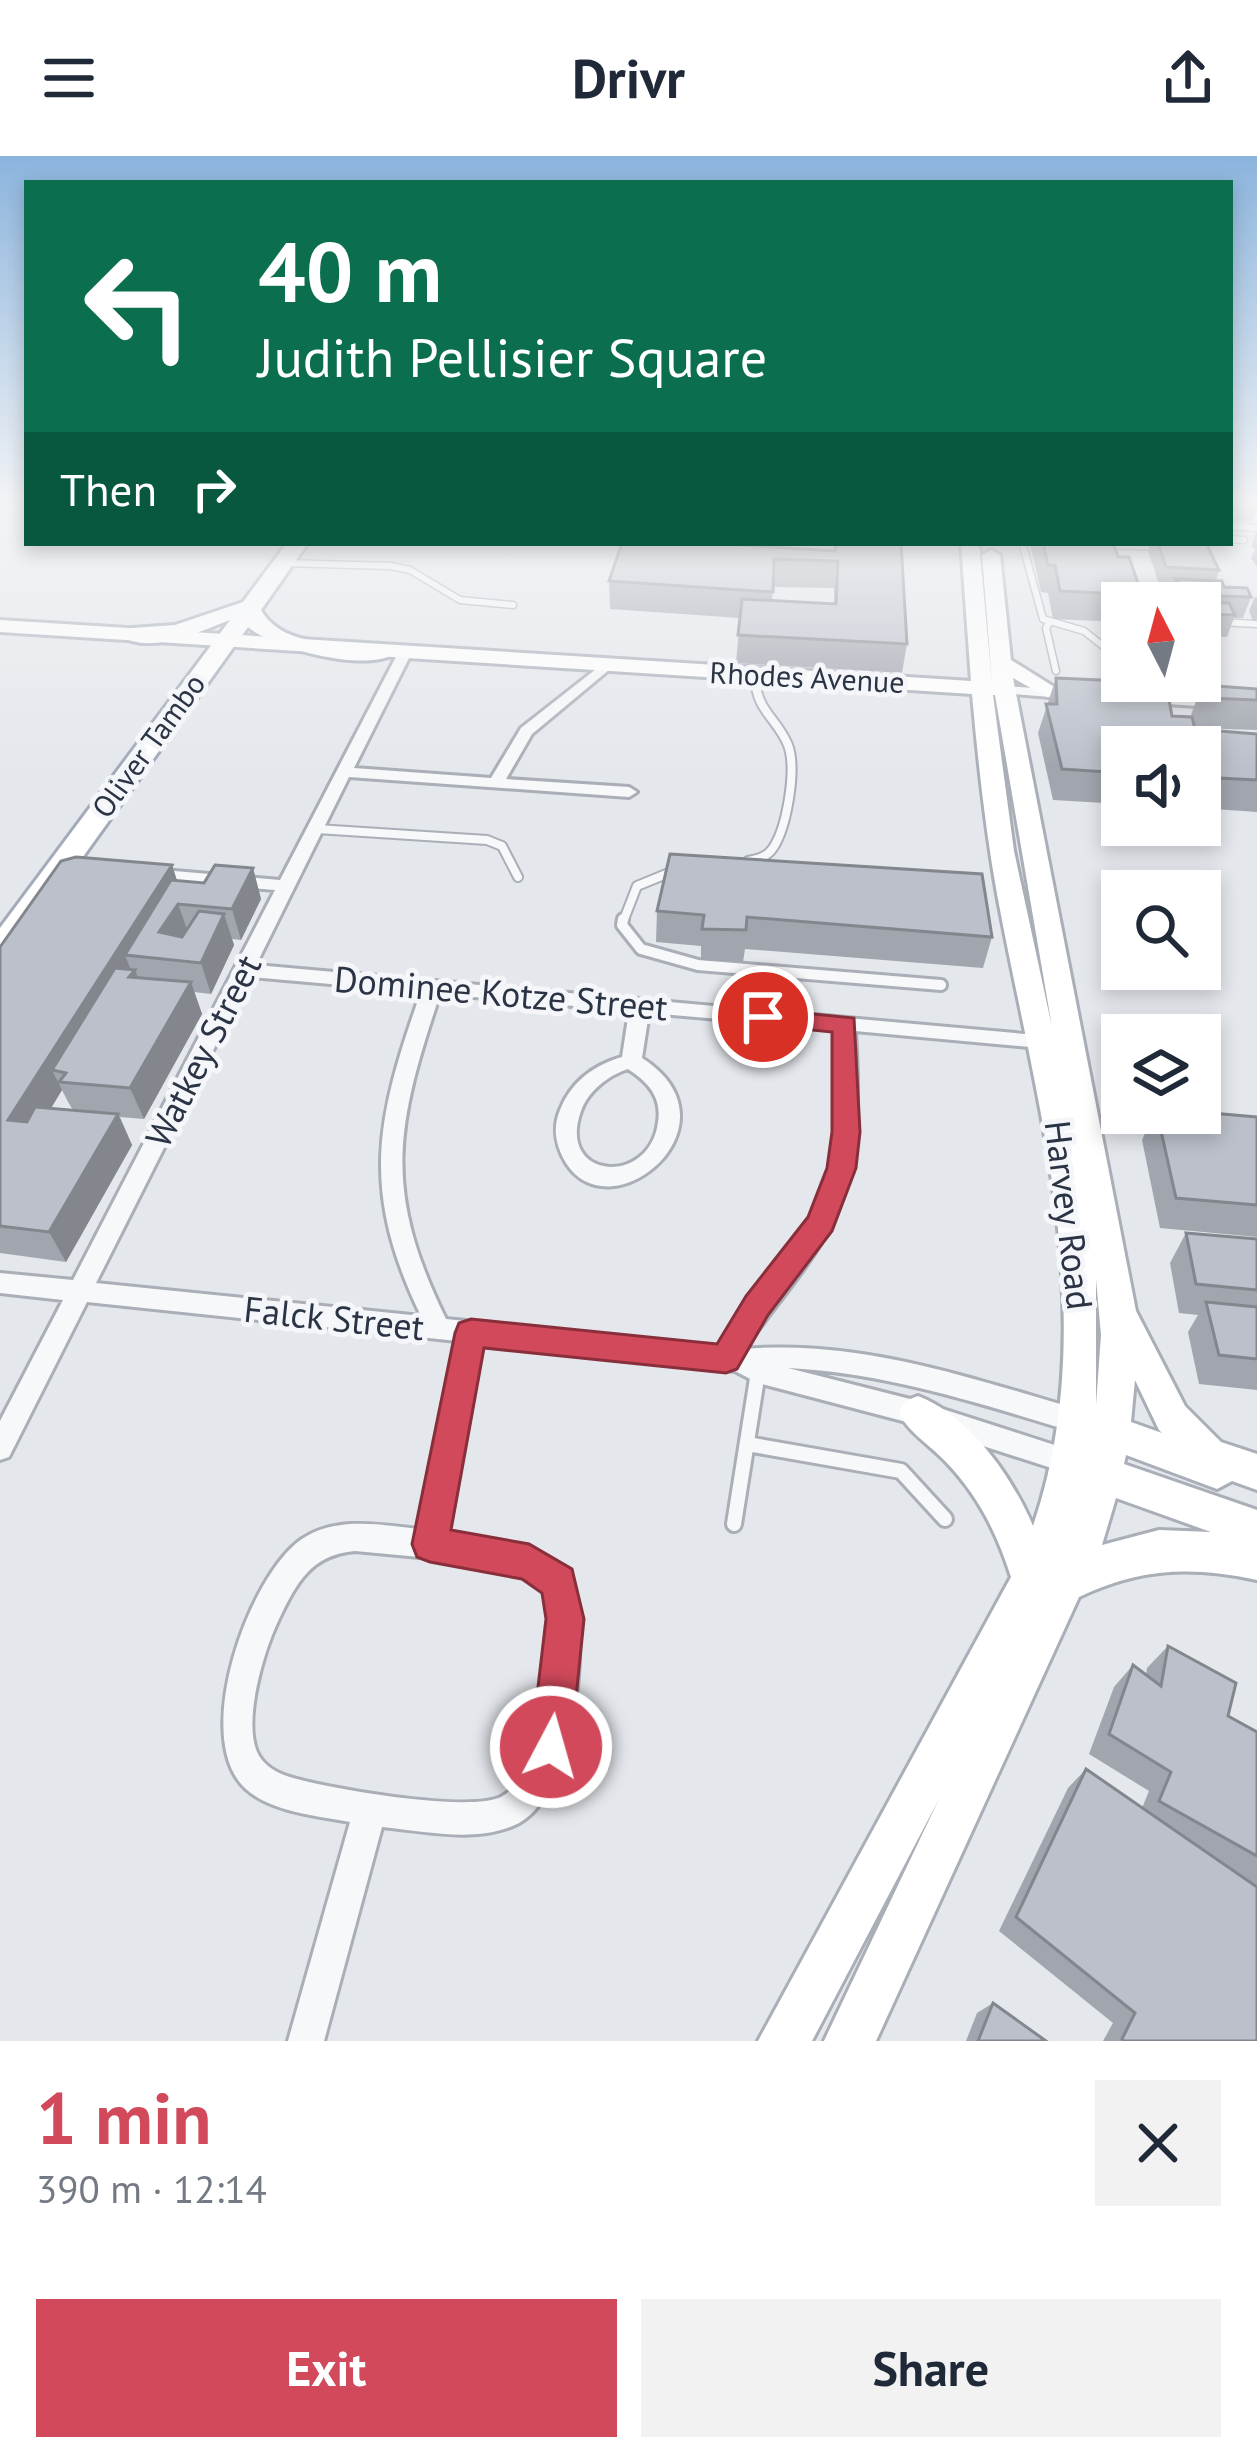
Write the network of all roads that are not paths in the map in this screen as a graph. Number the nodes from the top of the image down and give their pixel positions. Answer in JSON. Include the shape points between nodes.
{"nodes":[{"id":1,"x":258,"y":591,"type":"edge"},
{"id":2,"x":445,"y":591,"type":"edge"},
{"id":3,"x":977,"y":591,"type":"edge"},
{"id":4,"x":990,"y":591,"type":"edge"},
{"id":5,"x":1034,"y":591,"type":"edge"},
{"id":6,"x":514,"y":605,"type":"dead end"},
{"id":7,"x":244,"y":609,"type":"junction"},
{"id":8,"x":1050,"y":622,"type":"junction"},
{"id":9,"x":1221,"y":622,"type":"edge"},
{"id":10,"x":1257,"y":624,"type":"edge"},
{"id":11,"x":5,"y":630,"type":"edge"},
{"id":12,"x":131,"y":634,"type":"junction"},
{"id":13,"x":170,"y":642,"type":"junction"},
{"id":14,"x":219,"y":643,"type":"junction"},
{"id":15,"x":1101,"y":644,"type":"edge"},
{"id":16,"x":395,"y":653,"type":"junction"},
{"id":17,"x":605,"y":666,"type":"junction"},
{"id":18,"x":194,"y":669,"type":"junction"},
{"id":19,"x":755,"y":675,"type":"junction"},
{"id":20,"x":991,"y":684,"type":"junction"},
{"id":21,"x":934,"y":686,"type":"junction"},
{"id":22,"x":1062,"y":686,"type":"joint"},
{"id":23,"x":1198,"y":702,"type":"edge"},
{"id":24,"x":1257,"y":706,"type":"edge"},
{"id":25,"x":344,"y":772,"type":"junction"},
{"id":26,"x":496,"y":783,"type":"junction"},
{"id":27,"x":629,"y":792,"type":"dead end"},
{"id":28,"x":317,"y":829,"type":"junction"},
{"id":29,"x":736,"y":862,"type":"edge"},
{"id":30,"x":698,"y":867,"type":"edge"},
{"id":31,"x":129,"y":872,"type":"edge"},
{"id":32,"x":518,"y":877,"type":"dead end"},
{"id":33,"x":288,"y":886,"type":"junction"},
{"id":34,"x":0,"y":930,"type":"edge"},
{"id":35,"x":0,"y":950,"type":"edge"},
{"id":36,"x":246,"y":970,"type":"junction"},
{"id":37,"x":940,"y":985,"type":"dead end"},
{"id":38,"x":434,"y":986,"type":"junction"},
{"id":39,"x":640,"y":1006,"type":"junction"},
{"id":40,"x":845,"y":1024,"type":"junction"},
{"id":41,"x":1055,"y":1042,"type":"junction"},
{"id":42,"x":631,"y":1061,"type":"junction"},
{"id":43,"x":0,"y":1282,"type":"edge"},
{"id":44,"x":79,"y":1291,"type":"junction"},
{"id":45,"x":1118,"y":1305,"type":"junction"},
{"id":46,"x":439,"y":1329,"type":"junction"},
{"id":47,"x":471,"y":1333,"type":"junction"},
{"id":48,"x":741,"y":1364,"type":"junction"},
{"id":49,"x":918,"y":1413,"type":"junction"},
{"id":50,"x":747,"y":1444,"type":"junction"},
{"id":51,"x":0,"y":1448,"type":"edge"},
{"id":52,"x":1091,"y":1448,"type":"junction"},
{"id":53,"x":1257,"y":1472,"type":"edge"},
{"id":54,"x":1257,"y":1484,"type":"edge"},
{"id":55,"x":945,"y":1519,"type":"dead end"},
{"id":56,"x":734,"y":1524,"type":"dead end"},
{"id":57,"x":1257,"y":1529,"type":"edge"},
{"id":58,"x":430,"y":1544,"type":"junction"},
{"id":59,"x":1257,"y":1560,"type":"edge"},
{"id":60,"x":1049,"y":1581,"type":"junction"},
{"id":61,"x":370,"y":1810,"type":"junction"},
{"id":62,"x":306,"y":2041,"type":"edge"},
{"id":63,"x":784,"y":2041,"type":"edge"},
{"id":64,"x":850,"y":2041,"type":"edge"}],
"edges":[{"from":1,"to":7,"type":"main road","name":"Oliver Tambo"},
{"from":2,"to":6,"type":"lane"},
{"from":3,"to":20,"type":"main road","name":"Harvey Road"},
{"from":4,"to":20,"type":"main road","name":"Harvey Road"},
{"from":5,"to":8,"type":"lane"},
{"from":7,"to":12,"type":"main road","via":[[179,632]]},
{"from":7,"to":14,"type":"main road","name":"Oliver Tambo"},
{"from":7,"to":16,"type":"main road","via":[[274,638]]},
{"from":8,"to":15,"type":"lane"},
{"from":8,"to":22,"type":"lane"},
{"from":9,"to":10,"type":"lane"},
{"from":11,"to":12,"type":"main road"},
{"from":11,"to":13,"type":"main road"},
{"from":12,"to":14,"type":"main road"},
{"from":13,"to":14,"type":"main road"},
{"from":13,"to":18,"type":"main road"},
{"from":14,"to":16,"type":"main road","name":"Rhodes Avenue"},
{"from":14,"to":18,"type":"main road","name":"Oliver Tambo"},
{"from":14,"to":35,"type":"main road","name":"Oliver Tambo","via":[[72,868]]},
{"from":16,"to":17,"type":"main road","name":"Rhodes Avenue"},
{"from":16,"to":25,"type":"street","name":"Watkey Street"},
{"from":17,"to":19,"type":"main road","name":"Rhodes Avenue"},
{"from":17,"to":26,"type":"street","via":[[526,731]]},
{"from":18,"to":34,"type":"main road","name":"Oliver Tambo"},
{"from":19,"to":21,"type":"main road","name":"Rhodes Avenue"},
{"from":19,"to":29,"type":"lane","via":[[759,710],[782,734],[791,759],[774,846],[761,858]]},
{"from":20,"to":21,"type":"main road"},
{"from":20,"to":21,"type":"main road","via":[[958,677]]},
{"from":20,"to":22,"type":"main road"},
{"from":20,"to":41,"type":"main road","name":"Harvey Road","via":[[1009,892]]},
{"from":23,"to":24,"type":"street"},
{"from":25,"to":26,"type":"street"},
{"from":25,"to":28,"type":"street","name":"Watkey Street"},
{"from":26,"to":27,"type":"street"},
{"from":28,"to":32,"type":"lane","via":[[487,840],[502,846]]},
{"from":28,"to":33,"type":"street","name":"Watkey Street"},
{"from":30,"to":37,"type":"lane","via":[[633,886],[622,926],[628,938],[663,958],[698,965]]},
{"from":31,"to":33,"type":"street"},
{"from":33,"to":36,"type":"street","name":"Watkey Street"},
{"from":36,"to":38,"type":"street","name":"Dominee Kotze Street"},
{"from":36,"to":44,"type":"street","name":"Watkey Street"},
{"from":38,"to":39,"type":"street","name":"Dominee Kotze Street"},
{"from":38,"to":46,"type":"street","via":[[402,1074],[386,1158],[403,1250]]},
{"from":39,"to":40,"type":"street","name":"Dominee Kotze Street"},
{"from":39,"to":42,"type":"street"},
{"from":40,"to":41,"type":"street","name":"Dominee Kotze Street"},
{"from":40,"to":48,"type":"street","via":[[846,1132],[834,1192],[821,1222],[757,1306]]},
{"from":41,"to":45,"type":"main road","name":"Harvey Road"},
{"from":41,"to":52,"type":"main road","name":"Harvey Road"},
{"from":42,"to":42,"type":"street","via":[[599,1071],[571,1106],[565,1142],[595,1177],[648,1166],[666,1138],[666,1092]]},
{"from":43,"to":44,"type":"street","name":"Falck Street"},
{"from":44,"to":46,"type":"street","name":"Falck Street"},
{"from":44,"to":51,"type":"street","name":"Watkey Street"},
{"from":45,"to":52,"type":"main road","name":"Harvey Road"},
{"from":45,"to":53,"type":"main road","via":[[1172,1418],[1208,1455]]},
{"from":46,"to":47,"type":"street","name":"Falck Street"},
{"from":47,"to":48,"type":"street","name":"Falck Street"},
{"from":47,"to":58,"type":"street"},
{"from":48,"to":49,"type":"street","name":"Falck Street"},
{"from":48,"to":50,"type":"lane"},
{"from":48,"to":52,"type":"street","name":"Falck Street","via":[[758,1357],[874,1369]]},
{"from":49,"to":52,"type":"street","name":"Falck Street"},
{"from":49,"to":60,"type":"main road","via":[[990,1480]]},
{"from":50,"to":55,"type":"lane","via":[[901,1471]]},
{"from":50,"to":56,"type":"lane"},
{"from":52,"to":54,"type":"main road"},
{"from":52,"to":57,"type":"main road"},
{"from":52,"to":60,"type":"main road","name":"Harvey Road"},
{"from":58,"to":61,"type":"street","via":[[352,1538],[310,1550],[276,1588],[242,1687],[234,1725],[238,1755],[253,1775]]},
{"from":58,"to":61,"type":"street","via":[[529,1562],[559,1582],[565,1619],[551,1747],[526,1800],[506,1813]]},
{"from":59,"to":60,"type":"main road","via":[[1159,1548]]},
{"from":60,"to":63,"type":"main road","name":"Harvey Road"},
{"from":60,"to":64,"type":"main road","name":"Harvey Road"},
{"from":61,"to":62,"type":"street"}]}
